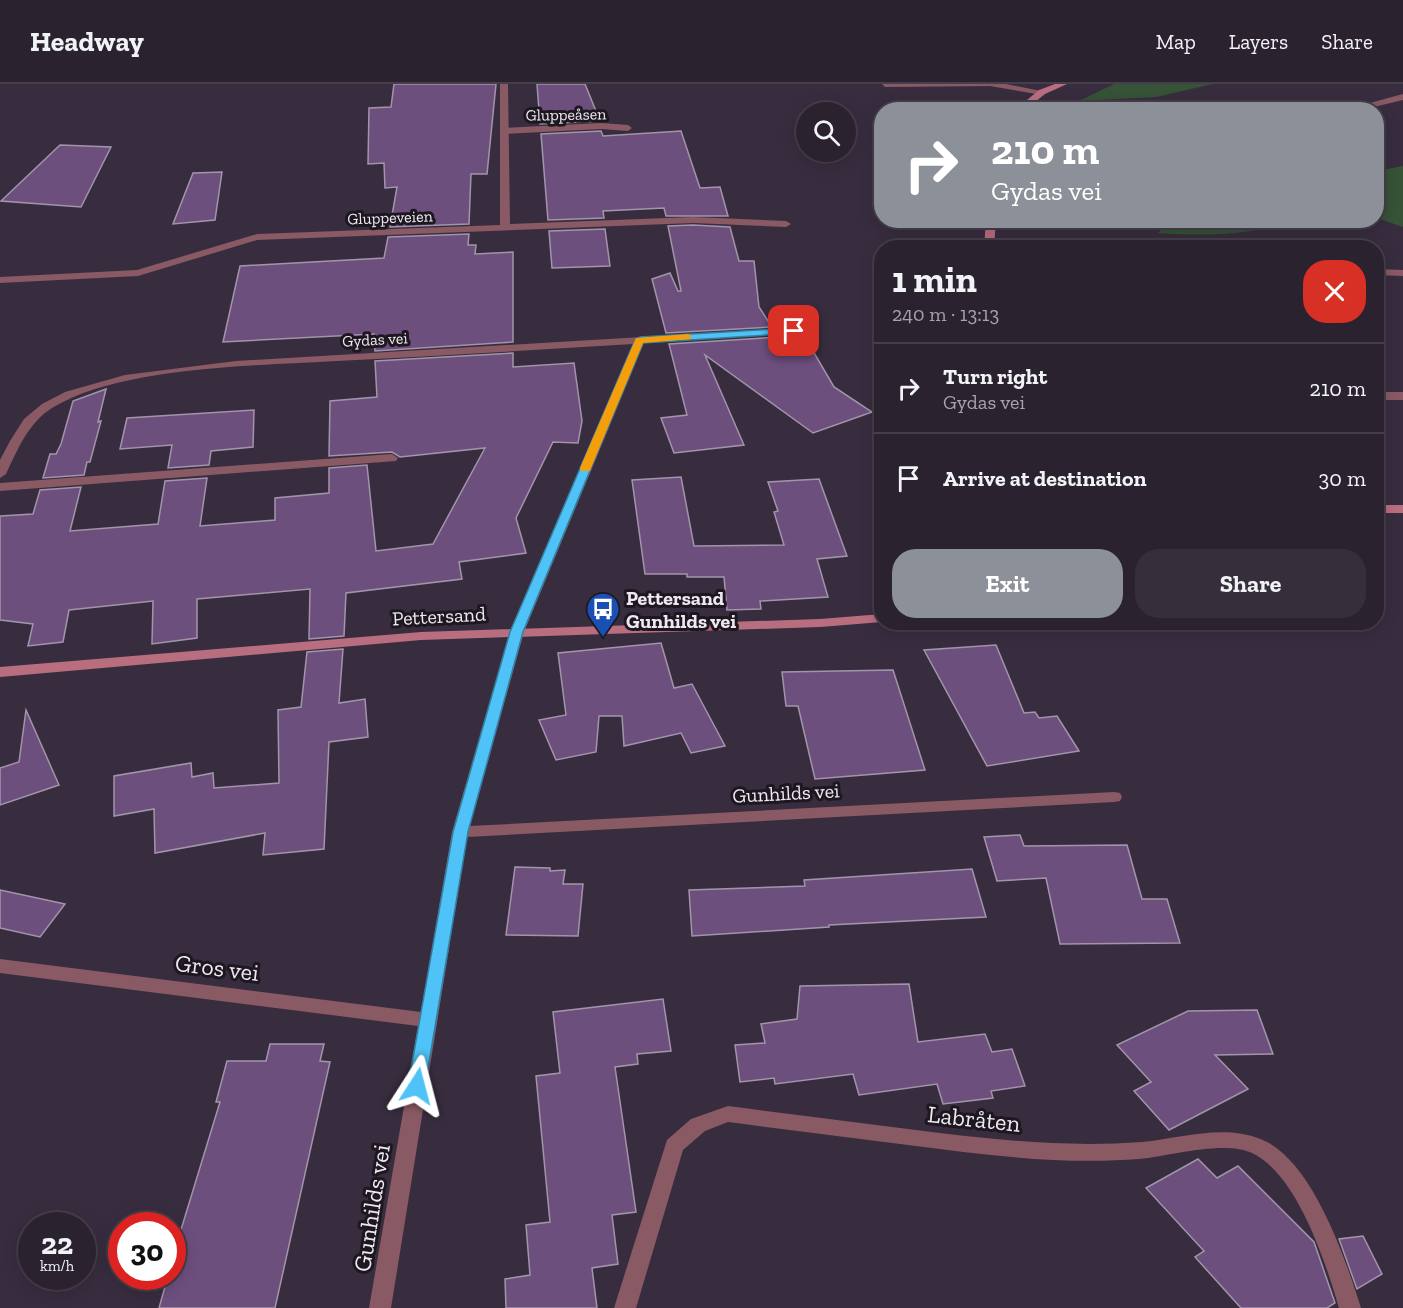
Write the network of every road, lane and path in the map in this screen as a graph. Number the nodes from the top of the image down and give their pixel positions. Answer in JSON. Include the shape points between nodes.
{"nodes":[{"id":1,"x":504,"y":84,"type":"edge"},
{"id":2,"x":1063,"y":84,"type":"edge"},
{"id":3,"x":885,"y":85,"type":"edge"},
{"id":4,"x":1042,"y":92,"type":"junction"},
{"id":5,"x":1403,"y":97,"type":"edge"},
{"id":6,"x":1029,"y":102,"type":"edge"},
{"id":7,"x":1382,"y":102,"type":"edge"},
{"id":8,"x":628,"y":128,"type":"dead end"},
{"id":9,"x":505,"y":131,"type":"junction"},
{"id":10,"x":786,"y":224,"type":"dead end"},
{"id":11,"x":505,"y":228,"type":"junction"},
{"id":12,"x":1384,"y":272,"type":"edge"},
{"id":13,"x":1403,"y":273,"type":"edge"},
{"id":14,"x":0,"y":280,"type":"edge"},
{"id":15,"x":794,"y":331,"type":"dead end"},
{"id":16,"x":640,"y":340,"type":"junction"},
{"id":17,"x":1384,"y":396,"type":"edge"},
{"id":18,"x":1403,"y":396,"type":"edge"},
{"id":19,"x":392,"y":458,"type":"dead end"},
{"id":20,"x":0,"y":474,"type":"edge"},
{"id":21,"x":0,"y":487,"type":"edge"},
{"id":22,"x":1384,"y":509,"type":"edge"},
{"id":23,"x":1403,"y":509,"type":"edge"},
{"id":24,"x":874,"y":619,"type":"edge"},
{"id":25,"x":517,"y":632,"type":"junction"},
{"id":26,"x":0,"y":672,"type":"edge"},
{"id":27,"x":1114,"y":796,"type":"dead end"},
{"id":28,"x":460,"y":832,"type":"junction"},
{"id":29,"x":0,"y":966,"type":"edge"},
{"id":30,"x":427,"y":1020,"type":"junction"},
{"id":31,"x":380,"y":1308,"type":"edge"},
{"id":32,"x":625,"y":1308,"type":"edge"},
{"id":33,"x":1350,"y":1308,"type":"edge"}],
"edges":[{"from":1,"to":9,"type":"street","name":"Gluppeåsen"},
{"from":2,"to":4,"type":"street"},
{"from":3,"to":4,"type":"street","via":[[990,84]]},
{"from":4,"to":6,"type":"street"},
{"from":5,"to":7,"type":"street"},
{"from":8,"to":9,"type":"street","name":"Gluppeåsen"},
{"from":9,"to":11,"type":"street","name":"Gluppeåsen"},
{"from":10,"to":11,"type":"street","name":"Gluppeveien","via":[[693,220]]},
{"from":11,"to":14,"type":"street","name":"Gluppeveien","via":[[257,237],[138,273]]},
{"from":12,"to":13,"type":"street"},
{"from":15,"to":16,"type":"street","name":"Gydas vei"},
{"from":16,"to":20,"type":"street","name":"Gydas vei","via":[[236,364],[120,379],[71,394],[40,411],[17,439]]},
{"from":16,"to":25,"type":"street","name":"Gunhilds vei"},
{"from":17,"to":18,"type":"street"},
{"from":19,"to":21,"type":"street"},
{"from":22,"to":23,"type":"street"},
{"from":24,"to":25,"type":"street","name":"Pettersand"},
{"from":25,"to":26,"type":"street","name":"Pettersand","via":[[421,636]]},
{"from":25,"to":28,"type":"street","name":"Gunhilds vei"},
{"from":27,"to":28,"type":"street","name":"Gunhilds vei"},
{"from":28,"to":30,"type":"street","name":"Gunhilds vei"},
{"from":29,"to":30,"type":"street","name":"Gros vei"},
{"from":30,"to":31,"type":"street","name":"Gunhilds vei"},
{"from":32,"to":33,"type":"street","name":"Labråten","via":[[674,1146],[690,1128],[728,1114],[1012,1150],[1087,1153],[1221,1141],[1259,1147],[1291,1174],[1308,1201]]}]}
